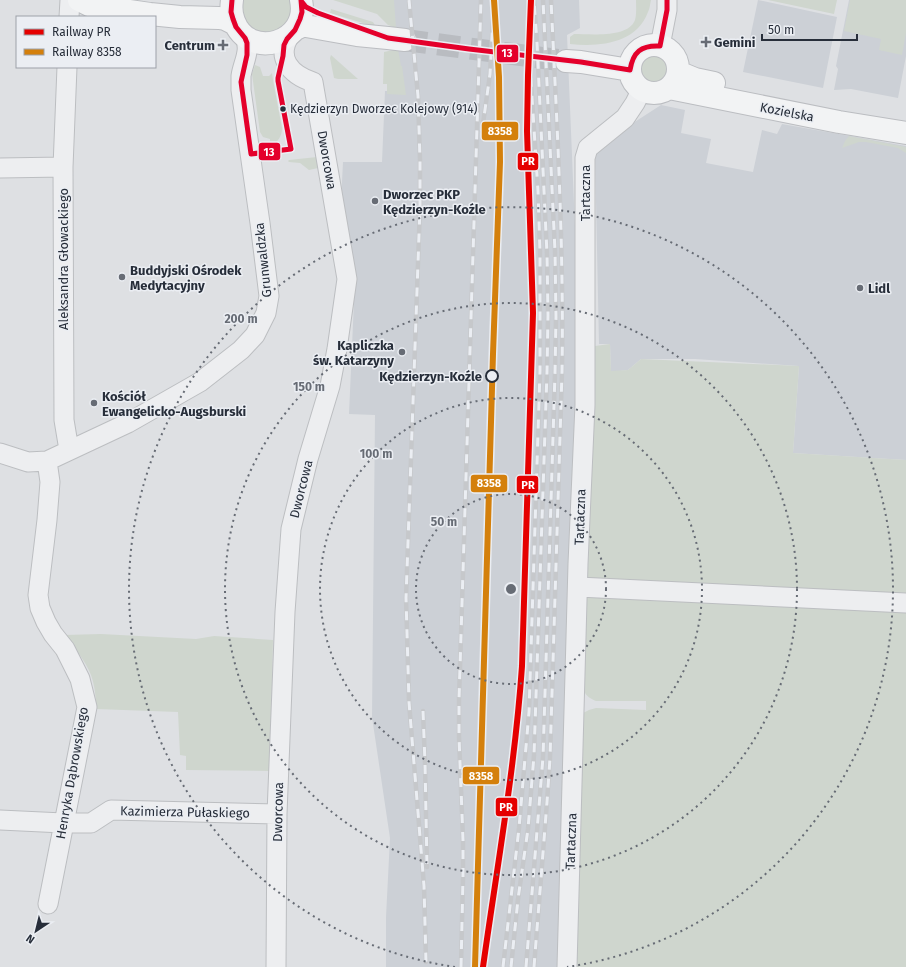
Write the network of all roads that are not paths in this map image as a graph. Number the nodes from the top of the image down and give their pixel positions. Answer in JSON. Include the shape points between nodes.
{"nodes":[{"id":1,"x":70,"y":0,"type":"edge"},
{"id":2,"x":79,"y":0,"type":"edge"},
{"id":3,"x":136,"y":0,"type":"edge"},
{"id":4,"x":227,"y":0,"type":"edge"},
{"id":5,"x":232,"y":0,"type":"edge"},
{"id":6,"x":667,"y":0,"type":"edge"},
{"id":7,"x":301,"y":1,"type":"edge"},
{"id":8,"x":69,"y":16,"type":"edge"},
{"id":9,"x":240,"y":30,"type":"junction"},
{"id":10,"x":293,"y":32,"type":"junction"},
{"id":11,"x":660,"y":46,"type":"junction"},
{"id":12,"x":566,"y":61,"type":"tunnel mouth"},
{"id":13,"x":67,"y":68,"type":"edge"},
{"id":14,"x":630,"y":70,"type":"junction"},
{"id":15,"x":673,"y":80,"type":"junction"},
{"id":16,"x":642,"y":89,"type":"junction"},
{"id":17,"x":906,"y":120,"type":"edge"},
{"id":18,"x":906,"y":133,"type":"edge"},
{"id":19,"x":63,"y":167,"type":"junction"},
{"id":20,"x":0,"y":168,"type":"edge"},
{"id":21,"x":69,"y":450,"type":"junction"},
{"id":22,"x":0,"y":453,"type":"edge"},
{"id":23,"x":47,"y":461,"type":"junction"},
{"id":24,"x":578,"y":587,"type":"junction"},
{"id":25,"x":906,"y":603,"type":"edge"},
{"id":26,"x":277,"y":814,"type":"junction"},
{"id":27,"x":0,"y":820,"type":"edge"},
{"id":28,"x":63,"y":823,"type":"junction"},
{"id":29,"x":48,"y":904,"type":"dead end"},
{"id":30,"x":276,"y":967,"type":"edge"},
{"id":31,"x":567,"y":967,"type":"edge"}],
"edges":[{"from":1,"to":8,"type":"street"},
{"from":2,"to":9,"type":"main road","via":[[89,5],[158,15],[225,19]]},
{"from":3,"to":4,"type":"main road","via":[[213,4]]},
{"from":5,"to":9,"type":"main road","via":[[232,17]]},
{"from":6,"to":11,"type":"street"},
{"from":7,"to":10,"type":"main road","via":[[302,14]]},
{"from":7,"to":10,"type":"main road","via":[[315,11],[396,39],[306,26]]},
{"from":9,"to":10,"type":"main road","via":[[251,40],[268,44],[283,40]]},
{"from":9,"to":21,"type":"street","name":"Grunwaldzka","via":[[246,40],[247,50],[241,75],[241,90],[267,274],[269,296],[266,313],[255,335],[241,350],[200,382],[128,424]]},
{"from":10,"to":26,"type":"street","name":"Dworcowa","via":[[284,45],[284,56],[292,71],[313,82],[348,279],[330,386],[308,459],[291,529]]},
{"from":11,"to":14,"type":"main road","via":[[646,46],[639,50],[631,62]]},
{"from":11,"to":15,"type":"main road","via":[[673,54],[676,60],[678,67]]},
{"from":12,"to":14,"type":"main road"},
{"from":13,"to":19,"type":"street","name":"Aleksandra Głowackiego"},
{"from":14,"to":16,"type":"main road","via":[[637,86]]},
{"from":15,"to":16,"type":"main road","via":[[659,92]]},
{"from":15,"to":17,"type":"main road","name":"Kozielska","via":[[695,79]]},
{"from":15,"to":18,"type":"main road","name":"Kozielska","via":[[692,92]]},
{"from":16,"to":24,"type":"street","name":"Tartaczna","via":[[625,118],[588,148],[585,158],[585,406]]},
{"from":19,"to":20,"type":"street"},
{"from":19,"to":21,"type":"street","name":"Aleksandra Głowackiego","via":[[64,420]]},
{"from":21,"to":23,"type":"street","name":"Grunwaldzka"},
{"from":22,"to":23,"type":"street","name":"Grunwaldzka","via":[[28,462]]},
{"from":23,"to":28,"type":"street","name":"Henryka Dąbrowskiego","via":[[50,482],[38,595],[40,608],[80,679],[87,707]]},
{"from":24,"to":25,"type":"street"},
{"from":24,"to":31,"type":"street","name":"Tartaczna"},
{"from":26,"to":28,"type":"street","name":"Kazimierza Pułaskiego","via":[[111,810],[91,823]]},
{"from":26,"to":30,"type":"street","name":"Dworcowa"},
{"from":27,"to":28,"type":"street","name":"Kazimierza Pułaskiego"},
{"from":28,"to":29,"type":"street","name":"Henryka Dąbrowskiego"}]}
